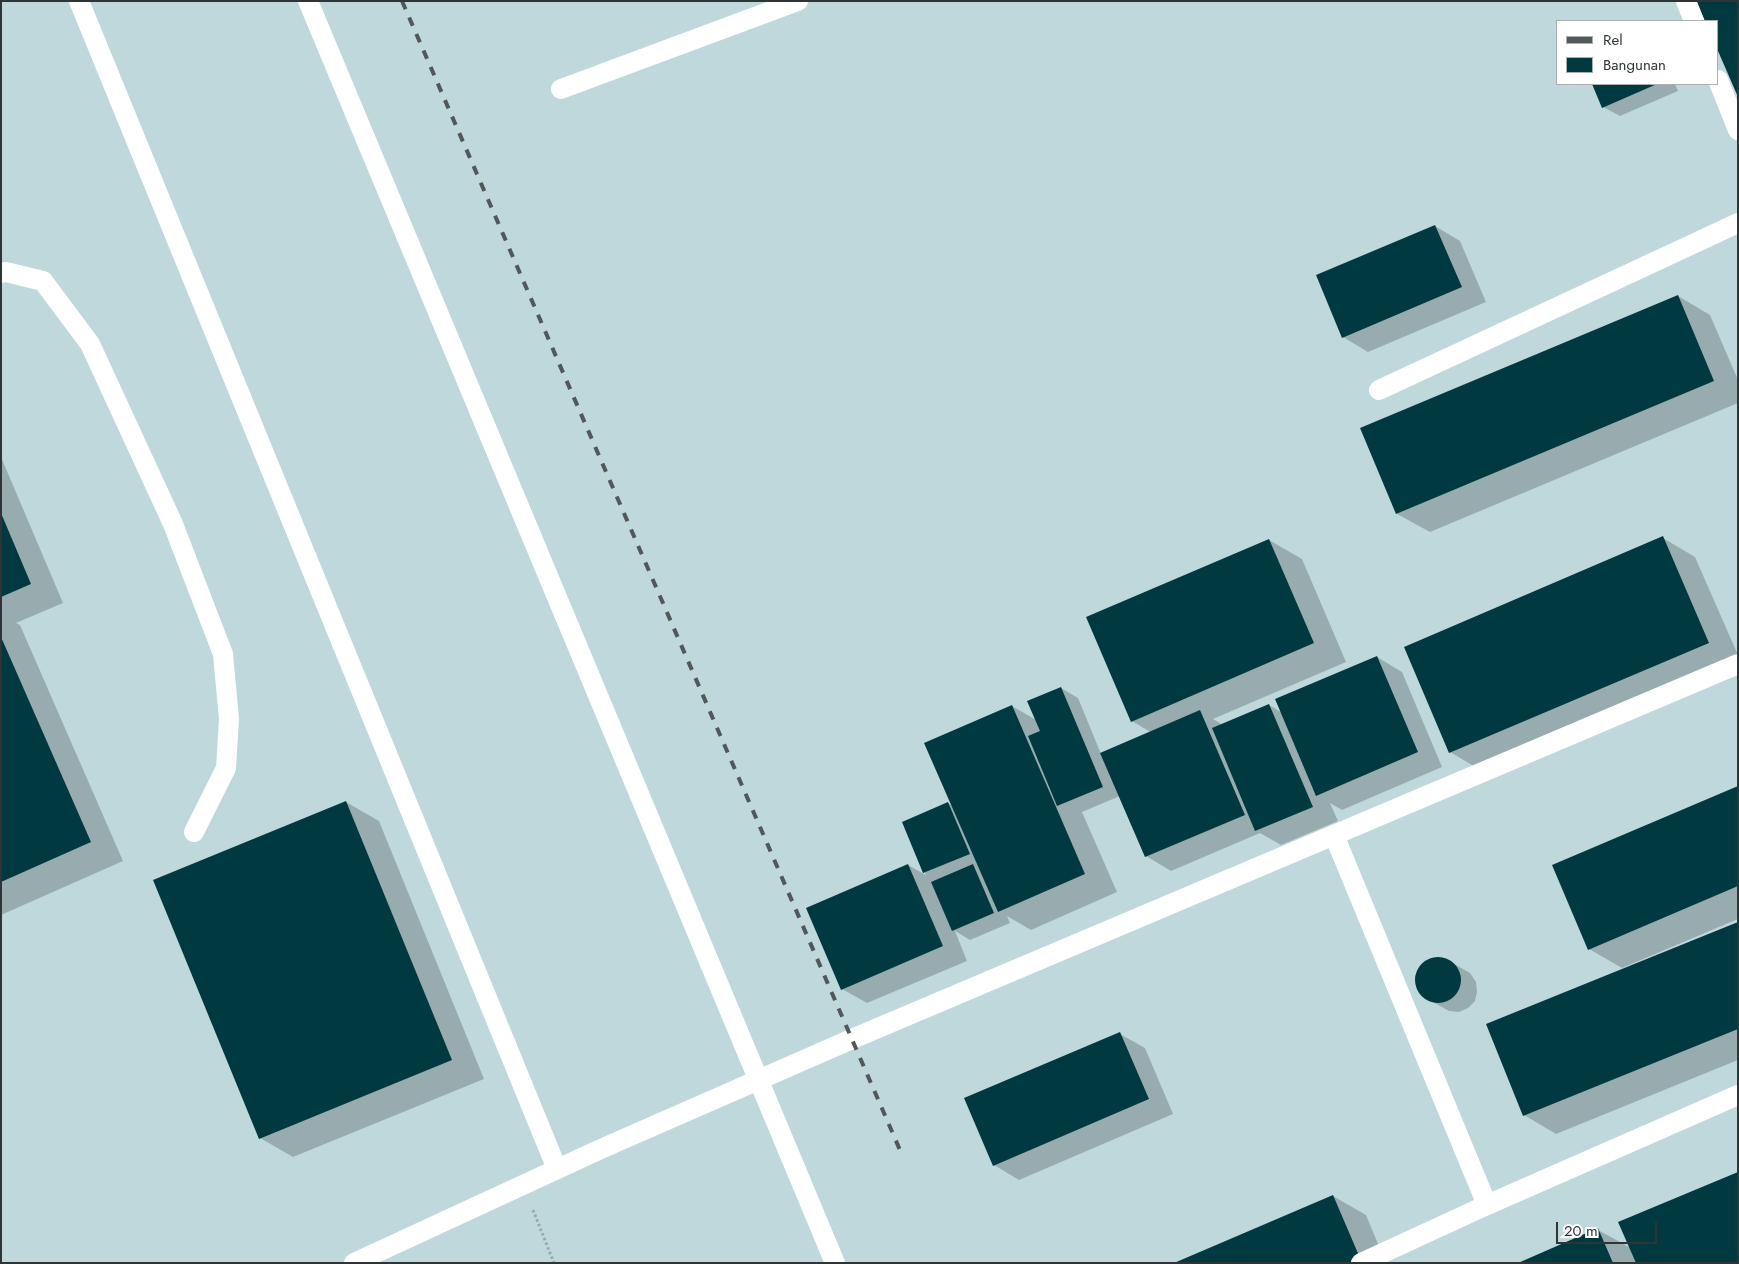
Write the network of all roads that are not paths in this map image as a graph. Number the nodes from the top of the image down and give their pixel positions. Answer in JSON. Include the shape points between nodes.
{"nodes":[{"id":1,"x":79,"y":1,"type":"edge"},
{"id":2,"x":308,"y":1,"type":"edge"},
{"id":3,"x":798,"y":1,"type":"edge"},
{"id":4,"x":1686,"y":1,"type":"edge"},
{"id":5,"x":1694,"y":20,"type":"edge"},
{"id":6,"x":1719,"y":82,"type":"edge"},
{"id":7,"x":561,"y":89,"type":"dead end"},
{"id":8,"x":1738,"y":130,"type":"edge"},
{"id":9,"x":1738,"y":223,"type":"edge"},
{"id":10,"x":1,"y":273,"type":"edge"},
{"id":11,"x":1379,"y":390,"type":"dead end"},
{"id":12,"x":1738,"y":664,"type":"edge"},
{"id":13,"x":194,"y":832,"type":"dead end"},
{"id":14,"x":1334,"y":835,"type":"junction"},
{"id":15,"x":759,"y":1081,"type":"junction"},
{"id":16,"x":1738,"y":1095,"type":"edge"},
{"id":17,"x":563,"y":1166,"type":"junction"},
{"id":18,"x":1487,"y":1205,"type":"junction"},
{"id":19,"x":354,"y":1263,"type":"edge"},
{"id":20,"x":835,"y":1263,"type":"edge"},
{"id":21,"x":1361,"y":1263,"type":"edge"}],
"edges":[{"from":1,"to":17,"type":"lane"},
{"from":2,"to":15,"type":"lane"},
{"from":3,"to":7,"type":"lane"},
{"from":4,"to":5,"type":"lane"},
{"from":6,"to":8,"type":"lane"},
{"from":9,"to":11,"type":"lane"},
{"from":10,"to":13,"type":"lane","via":[[43,281],[90,344],[172,524],[223,654],[230,720],[226,768]]},
{"from":12,"to":14,"type":"lane"},
{"from":14,"to":15,"type":"lane"},
{"from":14,"to":18,"type":"lane"},
{"from":15,"to":17,"type":"lane"},
{"from":15,"to":20,"type":"lane"},
{"from":16,"to":18,"type":"lane"},
{"from":17,"to":19,"type":"lane"},
{"from":18,"to":21,"type":"lane"}]}
